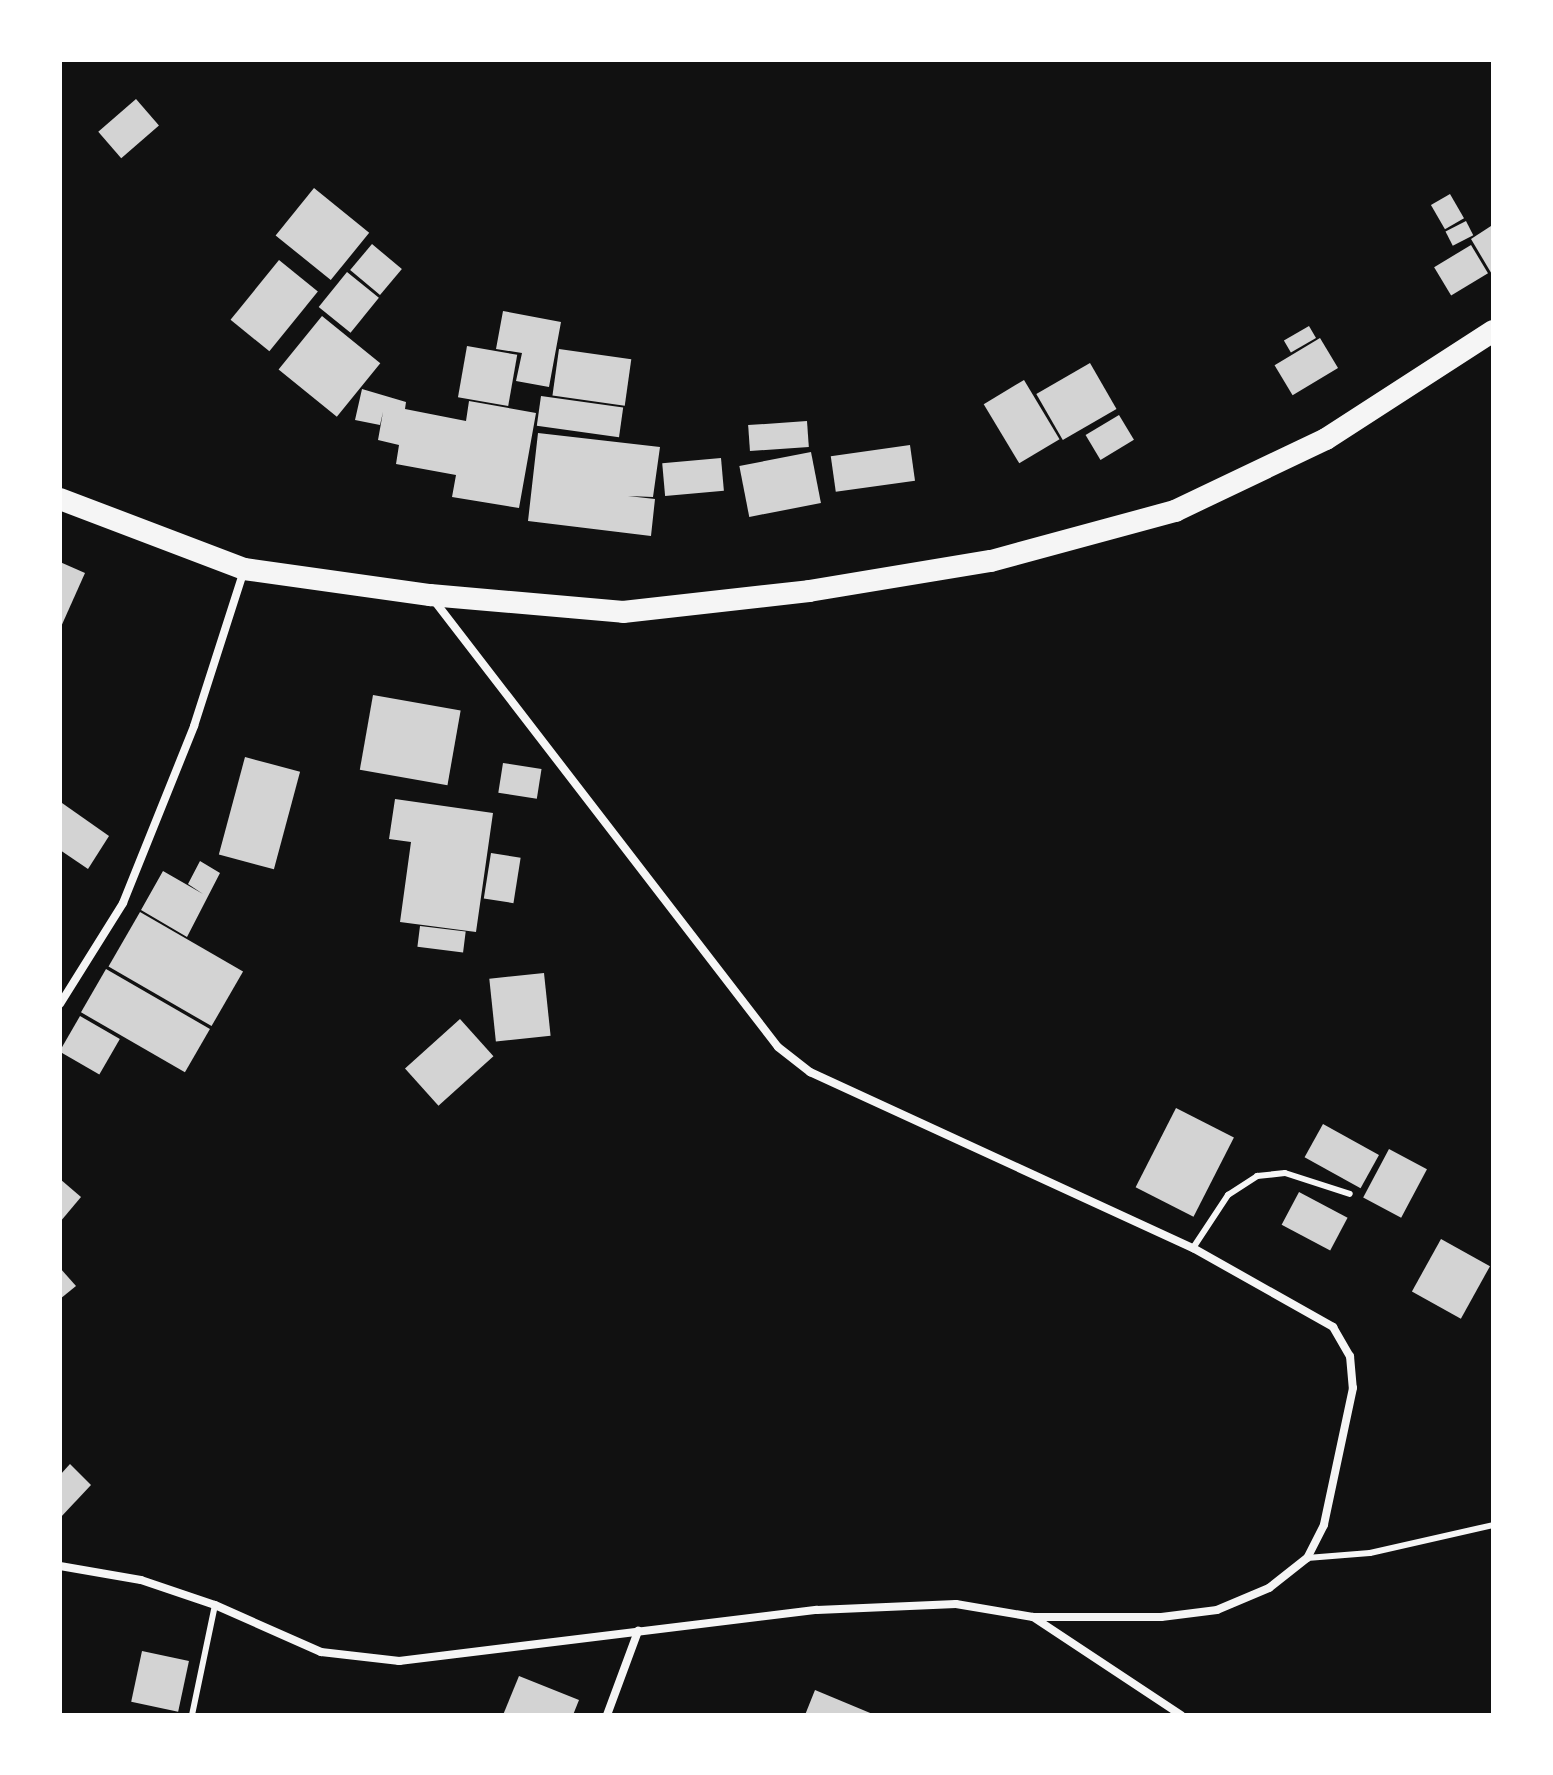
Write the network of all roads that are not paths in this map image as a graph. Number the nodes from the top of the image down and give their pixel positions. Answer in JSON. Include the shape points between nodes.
{"nodes":[{"id":1,"x":1493,"y":331,"type":"edge"},
{"id":2,"x":60,"y":499,"type":"edge"},
{"id":3,"x":244,"y":569,"type":"junction"},
{"id":4,"x":430,"y":595,"type":"junction"},
{"id":5,"x":60,"y":1004,"type":"edge"},
{"id":6,"x":1350,"y":1194,"type":"dead end"},
{"id":7,"x":1193,"y":1248,"type":"junction"},
{"id":8,"x":1493,"y":1525,"type":"edge"},
{"id":9,"x":1307,"y":1558,"type":"junction"},
{"id":10,"x":60,"y":1566,"type":"edge"},
{"id":11,"x":215,"y":1605,"type":"junction"},
{"id":12,"x":1033,"y":1617,"type":"junction"},
{"id":13,"x":638,"y":1631,"type":"junction"},
{"id":14,"x":192,"y":1715,"type":"edge"},
{"id":15,"x":607,"y":1715,"type":"edge"},
{"id":16,"x":1181,"y":1715,"type":"edge"}],
"edges":[{"from":1,"to":4,"type":"highway","via":[[1326,439],[1175,511],[991,561],[809,591],[623,612]]},
{"from":2,"to":3,"type":"highway"},
{"from":3,"to":4,"type":"highway"},
{"from":3,"to":5,"type":"street","via":[[194,726],[123,903]]},
{"from":4,"to":7,"type":"street","via":[[778,1047],[810,1072]]},
{"from":6,"to":7,"type":"lane","via":[[1285,1173],[1257,1176],[1228,1195]]},
{"from":7,"to":9,"type":"street","via":[[1333,1327],[1350,1356],[1353,1388],[1324,1525]]},
{"from":8,"to":9,"type":"lane","via":[[1370,1553]]},
{"from":9,"to":12,"type":"street","via":[[1269,1588],[1217,1610],[1161,1617]]},
{"from":10,"to":11,"type":"street","via":[[141,1580]]},
{"from":11,"to":13,"type":"street","via":[[321,1652],[399,1661]]},
{"from":11,"to":14,"type":"lane"},
{"from":12,"to":13,"type":"street","via":[[956,1604],[817,1610]]},
{"from":12,"to":16,"type":"street"},
{"from":13,"to":15,"type":"street"}]}
